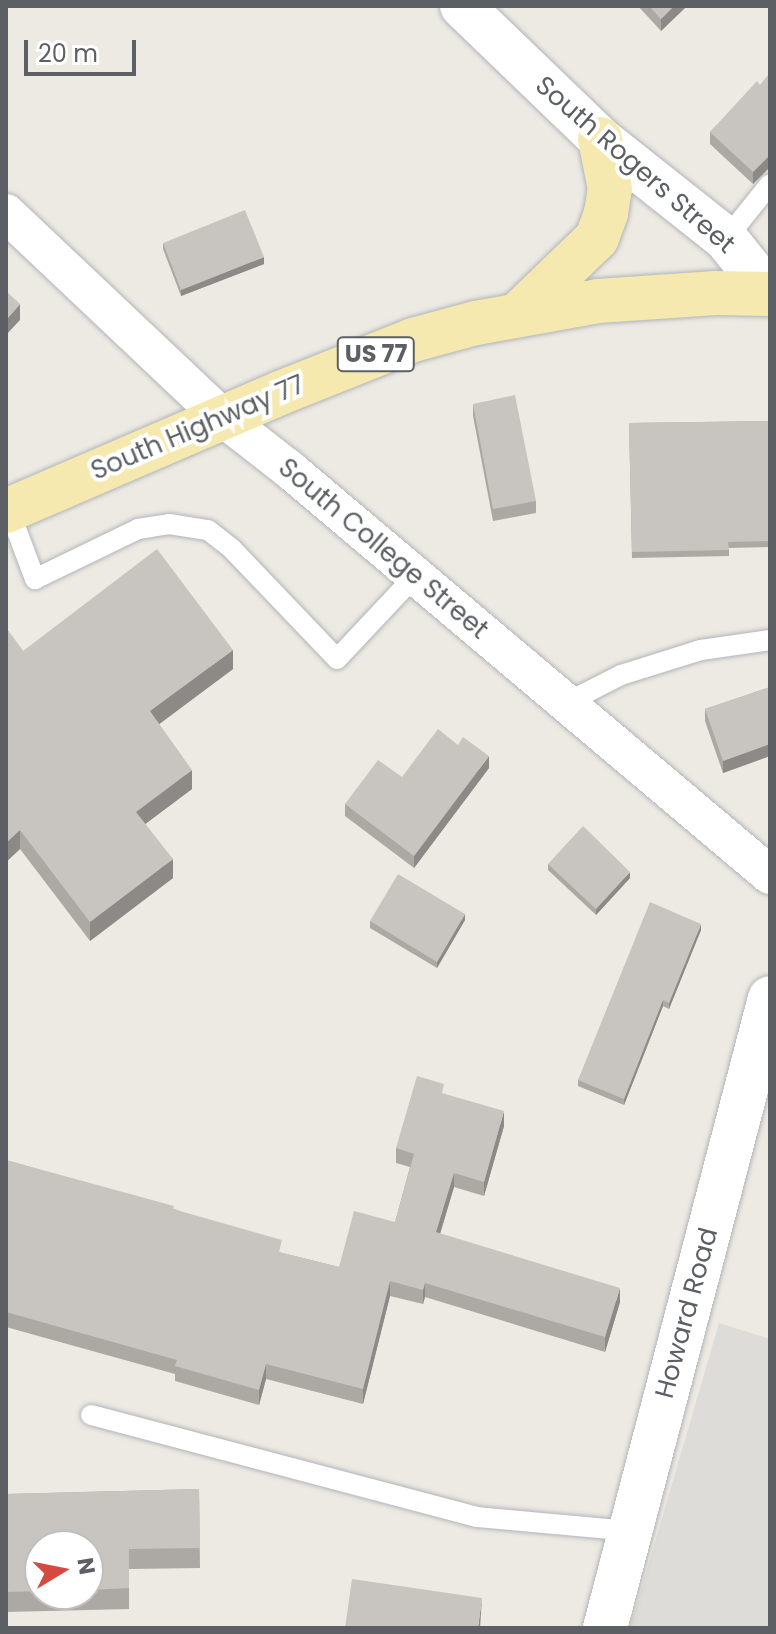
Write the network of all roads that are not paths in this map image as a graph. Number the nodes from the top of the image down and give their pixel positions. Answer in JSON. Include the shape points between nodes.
{"nodes":[{"id":1,"x":462,"y":6,"type":"edge"},
{"id":2,"x":600,"y":139,"type":"junction"},
{"id":3,"x":770,"y":184,"type":"edge"},
{"id":4,"x":6,"y":213,"type":"edge"},
{"id":5,"x":726,"y":239,"type":"junction"},
{"id":6,"x":770,"y":294,"type":"edge"},
{"id":7,"x":517,"y":315,"type":"junction"},
{"id":8,"x":222,"y":417,"type":"junction"},
{"id":9,"x":7,"y":511,"type":"edge"},
{"id":10,"x":415,"y":576,"type":"junction"},
{"id":11,"x":770,"y":640,"type":"edge"},
{"id":12,"x":566,"y":703,"type":"junction"},
{"id":13,"x":770,"y":875,"type":"edge"},
{"id":14,"x":768,"y":1017,"type":"edge"},
{"id":15,"x":91,"y":1415,"type":"dead end"},
{"id":16,"x":630,"y":1531,"type":"junction"},
{"id":17,"x":605,"y":1628,"type":"edge"}],
"edges":[{"from":1,"to":2,"type":"main road","name":"South Rogers Street"},
{"from":2,"to":5,"type":"main road","name":"South Rogers Street"},
{"from":2,"to":7,"type":"main road","via":[[610,189],[597,238]]},
{"from":3,"to":5,"type":"lane"},
{"from":4,"to":8,"type":"street","name":"South College Street"},
{"from":5,"to":6,"type":"main road","name":"South Rogers Street"},
{"from":6,"to":7,"type":"main road","name":"South Highway 77","number":"US 77","via":[[598,301]]},
{"from":7,"to":8,"type":"main road","name":"South Highway 77","number":"US 77","via":[[413,340]]},
{"from":8,"to":9,"type":"main road","name":"South Highway 77","number":"US 77"},
{"from":8,"to":10,"type":"street","name":"South College Street"},
{"from":9,"to":10,"type":"lane","via":[[35,579],[138,529],[169,524],[208,530],[337,659]]},
{"from":10,"to":12,"type":"street","name":"South College Street"},
{"from":11,"to":12,"type":"lane","via":[[701,650],[621,675]]},
{"from":12,"to":13,"type":"street","name":"South College Street"},
{"from":14,"to":16,"type":"main road","name":"Howard Road"},
{"from":15,"to":16,"type":"lane","via":[[477,1517]]},
{"from":16,"to":17,"type":"main road","name":"Howard Road"}]}
